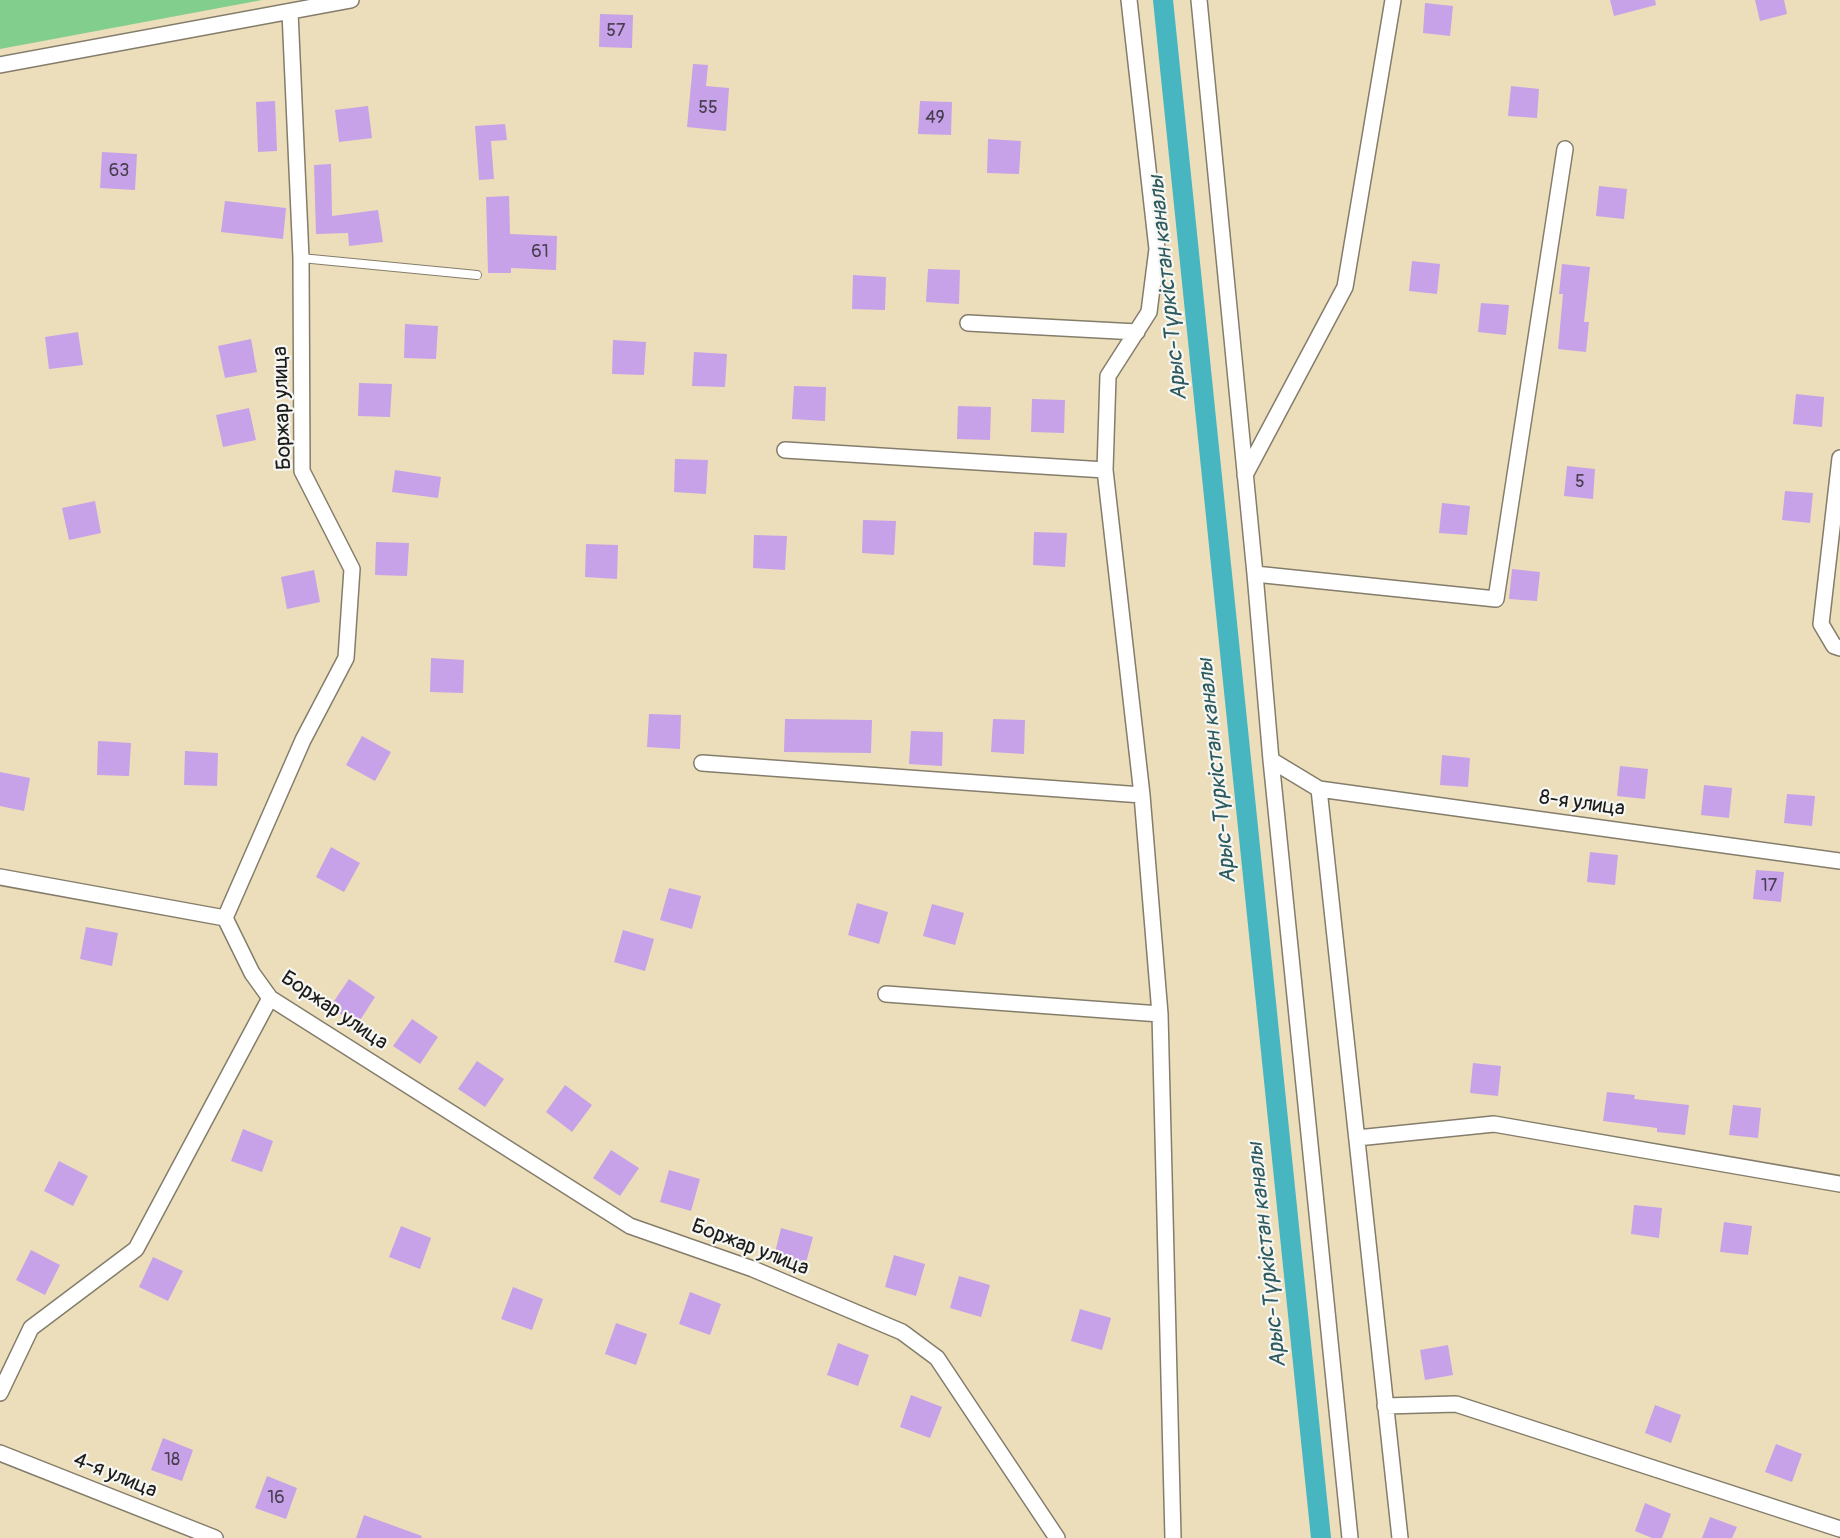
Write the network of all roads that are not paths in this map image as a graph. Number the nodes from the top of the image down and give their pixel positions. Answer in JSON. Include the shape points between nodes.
{"nodes":[{"id":1,"x":351,"y":0,"type":"edge"},
{"id":2,"x":1129,"y":0,"type":"edge"},
{"id":3,"x":1199,"y":0,"type":"edge"},
{"id":4,"x":1393,"y":0,"type":"edge"},
{"id":5,"x":290,"y":12,"type":"junction"},
{"id":6,"x":0,"y":65,"type":"edge"},
{"id":7,"x":1565,"y":149,"type":"dead end"},
{"id":8,"x":301,"y":258,"type":"junction"},
{"id":9,"x":477,"y":275,"type":"dead end"},
{"id":10,"x":968,"y":322,"type":"dead end"},
{"id":11,"x":1137,"y":332,"type":"junction"},
{"id":12,"x":785,"y":450,"type":"dead end"},
{"id":13,"x":1840,"y":458,"type":"edge"},
{"id":14,"x":1105,"y":470,"type":"junction"},
{"id":15,"x":1245,"y":475,"type":"junction"},
{"id":16,"x":1255,"y":574,"type":"junction"},
{"id":17,"x":1840,"y":648,"type":"edge"},
{"id":18,"x":1271,"y":760,"type":"junction"},
{"id":19,"x":702,"y":762,"type":"dead end"},
{"id":20,"x":1319,"y":789,"type":"junction"},
{"id":21,"x":1142,"y":795,"type":"junction"},
{"id":22,"x":1840,"y":861,"type":"edge"},
{"id":23,"x":0,"y":877,"type":"edge"},
{"id":24,"x":225,"y":918,"type":"junction"},
{"id":25,"x":886,"y":994,"type":"dead end"},
{"id":26,"x":270,"y":998,"type":"junction"},
{"id":27,"x":1160,"y":1014,"type":"junction"},
{"id":28,"x":1357,"y":1138,"type":"junction"},
{"id":29,"x":1840,"y":1184,"type":"edge"},
{"id":30,"x":0,"y":1392,"type":"edge"},
{"id":31,"x":1385,"y":1406,"type":"junction"},
{"id":32,"x":0,"y":1453,"type":"edge"},
{"id":33,"x":1840,"y":1529,"type":"edge"},
{"id":34,"x":215,"y":1538,"type":"edge"},
{"id":35,"x":1057,"y":1538,"type":"edge"},
{"id":36,"x":1173,"y":1538,"type":"edge"},
{"id":37,"x":1350,"y":1538,"type":"edge"},
{"id":38,"x":1400,"y":1538,"type":"edge"}],
"edges":[{"from":1,"to":5,"type":"street"},
{"from":2,"to":11,"type":"street","via":[[1157,249],[1149,312]]},
{"from":3,"to":15,"type":"street"},
{"from":4,"to":15,"type":"street","via":[[1346,287]]},
{"from":5,"to":6,"type":"street"},
{"from":5,"to":8,"type":"street","name":"Боржар улица"},
{"from":7,"to":16,"type":"street","via":[[1496,599]]},
{"from":8,"to":9,"type":"lane"},
{"from":8,"to":24,"type":"street","name":"Боржар улица","via":[[302,471],[352,569],[346,658],[303,740]]},
{"from":10,"to":11,"type":"street"},
{"from":11,"to":14,"type":"street","via":[[1108,376]]},
{"from":12,"to":14,"type":"street"},
{"from":13,"to":17,"type":"street","via":[[1821,624],[1834,646]]},
{"from":14,"to":21,"type":"street"},
{"from":15,"to":16,"type":"street"},
{"from":16,"to":18,"type":"street"},
{"from":18,"to":20,"type":"street"},
{"from":18,"to":37,"type":"street"},
{"from":19,"to":21,"type":"street"},
{"from":20,"to":22,"type":"street","name":"8-я улица"},
{"from":20,"to":28,"type":"street"},
{"from":21,"to":27,"type":"street"},
{"from":23,"to":24,"type":"street"},
{"from":24,"to":26,"type":"street","name":"Боржар улица","via":[[252,973]]},
{"from":25,"to":27,"type":"street"},
{"from":26,"to":30,"type":"street","via":[[136,1249],[31,1328]]},
{"from":26,"to":35,"type":"street","name":"Боржар улица","via":[[630,1226],[753,1269],[902,1332],[937,1358]]},
{"from":27,"to":36,"type":"street"},
{"from":28,"to":29,"type":"street","via":[[1494,1125]]},
{"from":28,"to":31,"type":"street"},
{"from":31,"to":33,"type":"street","via":[[1456,1404]]},
{"from":31,"to":38,"type":"street"},
{"from":32,"to":34,"type":"street","name":"4-я улица"}]}
